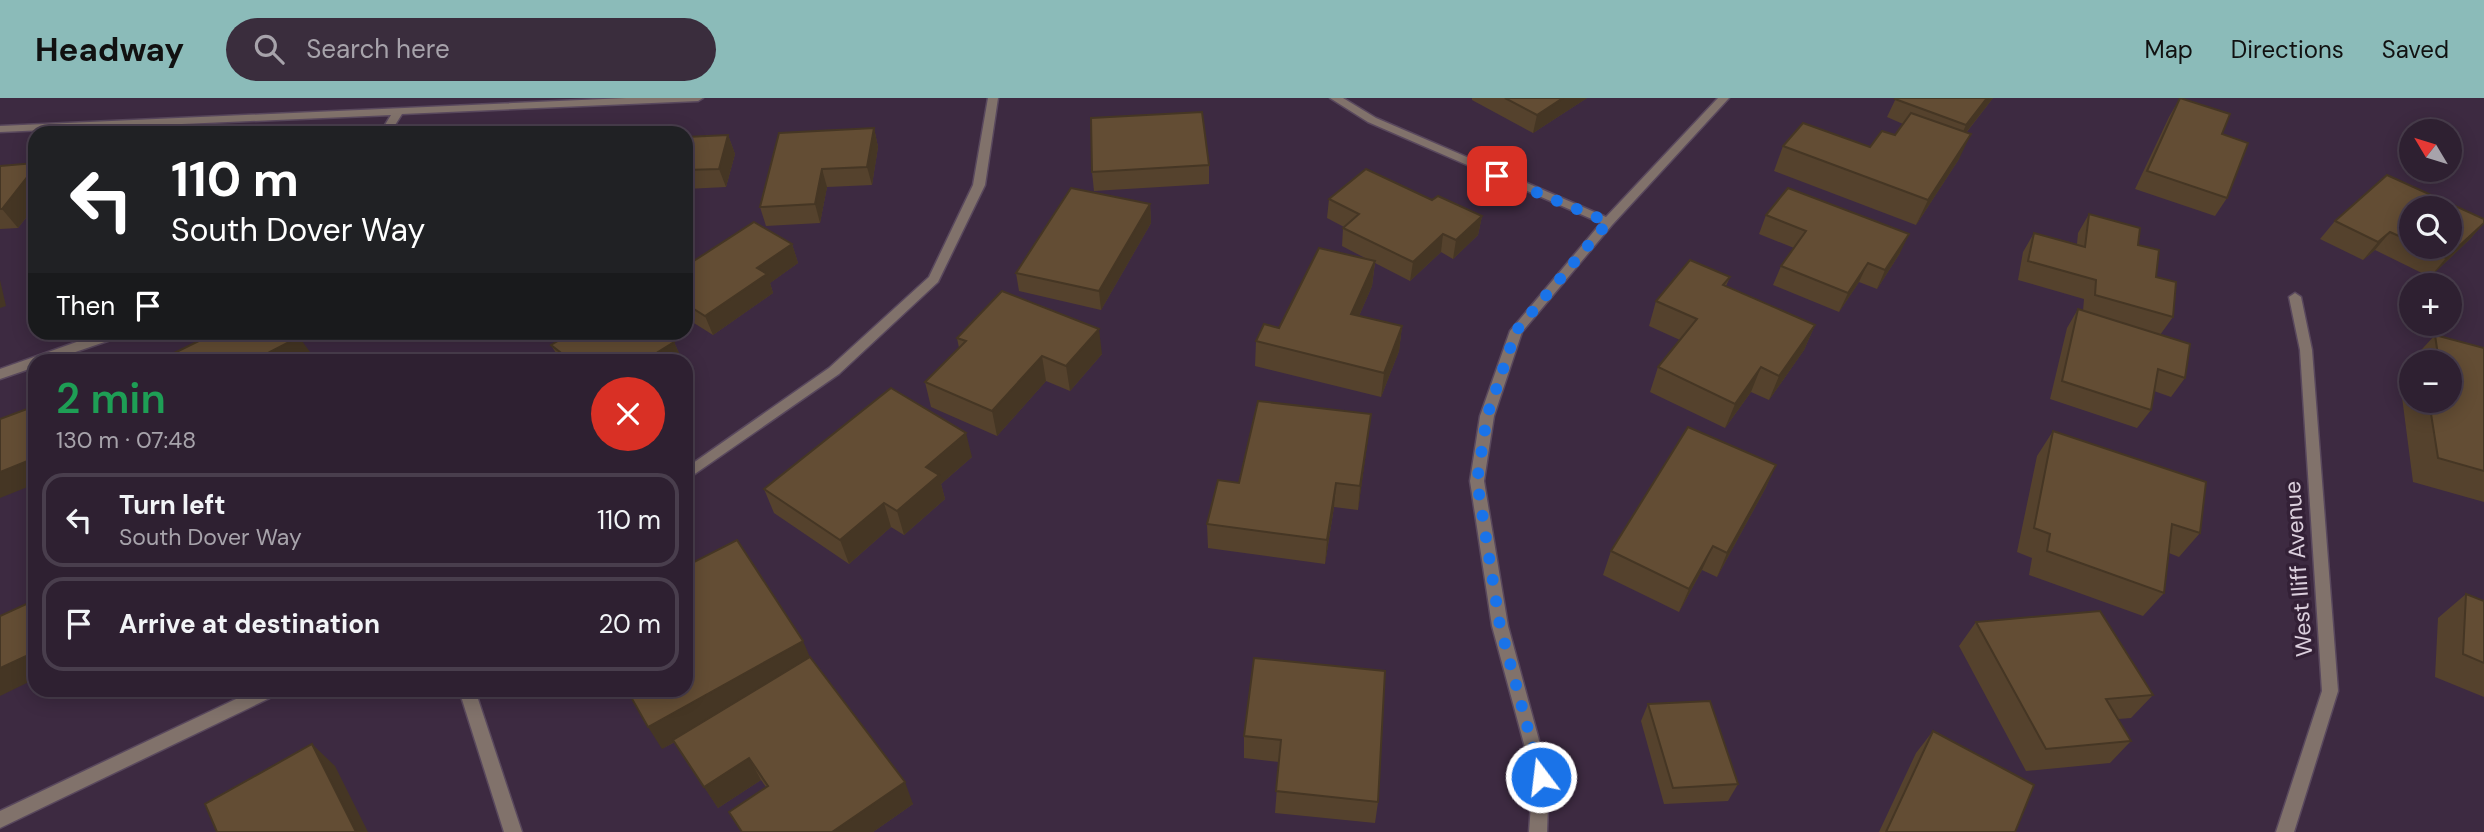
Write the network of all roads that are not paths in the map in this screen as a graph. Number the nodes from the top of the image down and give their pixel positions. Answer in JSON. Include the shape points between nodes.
{"nodes":[{"id":1,"x":698,"y":98,"type":"edge"},
{"id":2,"x":993,"y":98,"type":"edge"},
{"id":3,"x":1335,"y":98,"type":"edge"},
{"id":4,"x":1724,"y":98,"type":"edge"},
{"id":5,"x":399,"y":111,"type":"junction"},
{"id":6,"x":84,"y":126,"type":"edge"},
{"id":7,"x":389,"y":126,"type":"edge"},
{"id":8,"x":28,"y":129,"type":"edge"},
{"id":9,"x":0,"y":130,"type":"edge"},
{"id":10,"x":1608,"y":222,"type":"junction"},
{"id":11,"x":2295,"y":297,"type":"dead end"},
{"id":12,"x":97,"y":340,"type":"edge"},
{"id":13,"x":57,"y":354,"type":"edge"},
{"id":14,"x":28,"y":364,"type":"edge"},
{"id":15,"x":0,"y":374,"type":"edge"},
{"id":16,"x":693,"y":470,"type":"edge"},
{"id":17,"x":255,"y":697,"type":"edge"},
{"id":18,"x":469,"y":697,"type":"edge"},
{"id":19,"x":0,"y":820,"type":"edge"},
{"id":20,"x":513,"y":832,"type":"edge"},
{"id":21,"x":1538,"y":832,"type":"edge"},
{"id":22,"x":2286,"y":832,"type":"edge"}],
"edges":[{"from":1,"to":5,"type":"street"},
{"from":2,"to":16,"type":"street","via":[[979,185],[934,279],[834,371]]},
{"from":3,"to":10,"type":"street","via":[[1372,120]]},
{"from":4,"to":10,"type":"street"},
{"from":5,"to":6,"type":"street"},
{"from":5,"to":7,"type":"street"},
{"from":8,"to":9,"type":"street"},
{"from":10,"to":21,"type":"street","via":[[1516,331],[1487,416],[1477,481],[1500,626],[1541,777]]},
{"from":11,"to":22,"type":"street","name":"West Iliff Avenue","via":[[2306,349],[2330,691]]},
{"from":12,"to":13,"type":"street"},
{"from":14,"to":15,"type":"street"},
{"from":17,"to":19,"type":"street"},
{"from":18,"to":20,"type":"street"}]}
